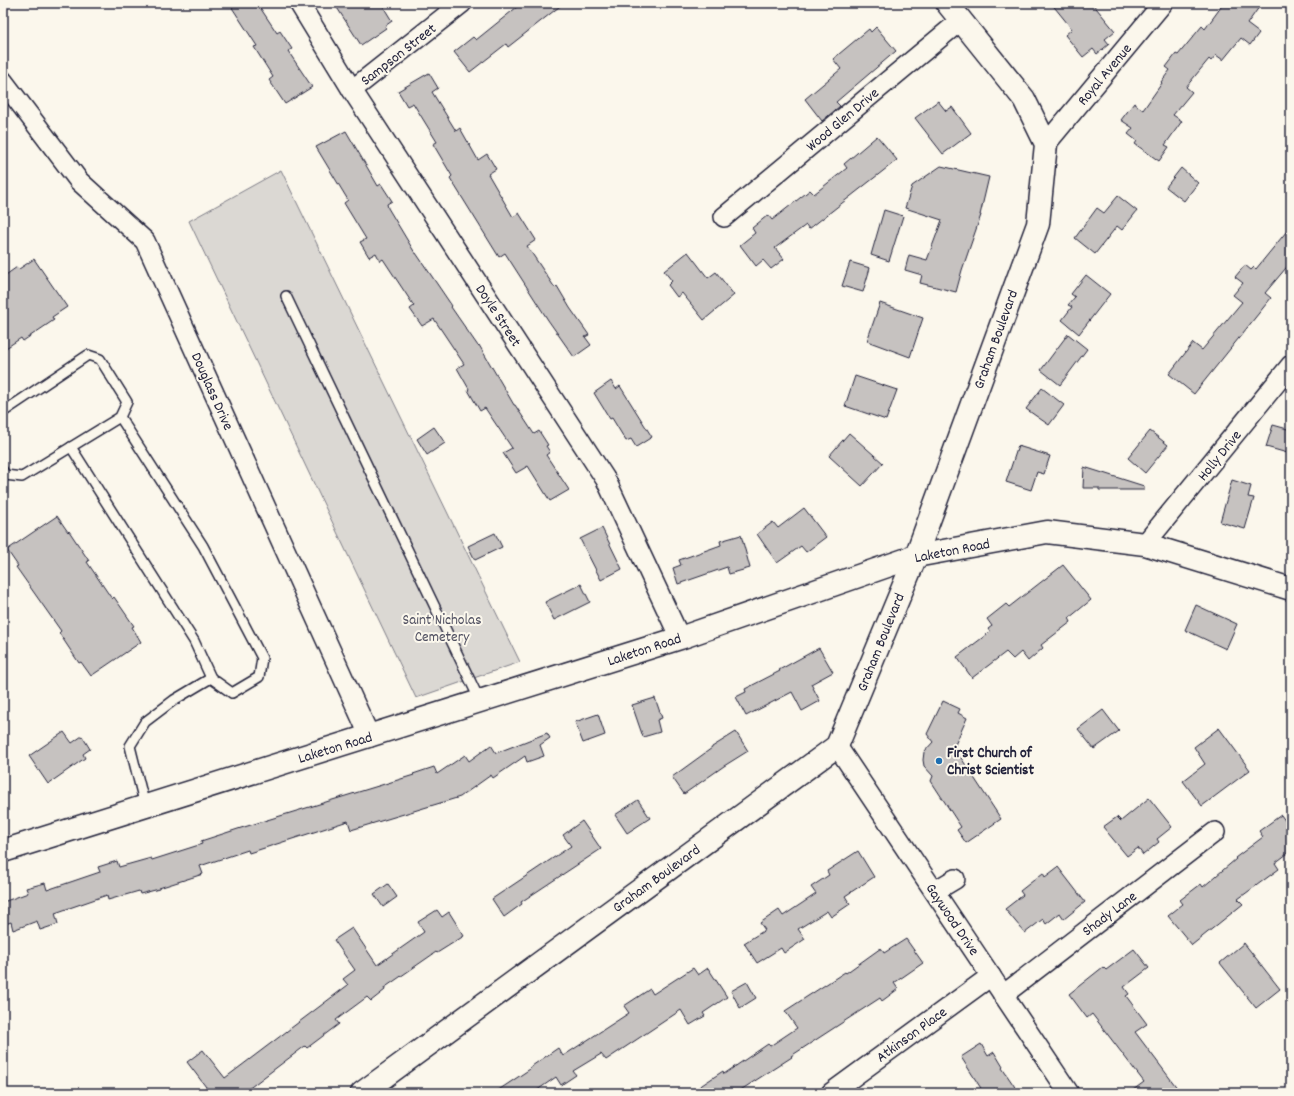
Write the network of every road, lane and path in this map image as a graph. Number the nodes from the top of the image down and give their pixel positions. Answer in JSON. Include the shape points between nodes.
{"nodes":[{"id":1,"x":299,"y":3,"type":"edge"},
{"id":2,"x":462,"y":3,"type":"edge"},
{"id":3,"x":947,"y":3,"type":"edge"},
{"id":4,"x":1160,"y":4,"type":"edge"},
{"id":5,"x":960,"y":21,"type":"junction"},
{"id":6,"x":3,"y":81,"type":"edge"},
{"id":7,"x":352,"y":90,"type":"junction"},
{"id":8,"x":1046,"y":144,"type":"junction"},
{"id":9,"x":724,"y":217,"type":"dead end"},
{"id":10,"x":286,"y":296,"type":"dead end"},
{"id":11,"x":1291,"y":365,"type":"edge"},
{"id":12,"x":3,"y":412,"type":"edge"},
{"id":13,"x":120,"y":417,"type":"junction"},
{"id":14,"x":71,"y":447,"type":"junction"},
{"id":15,"x":3,"y":471,"type":"edge"},
{"id":16,"x":1145,"y":544,"type":"junction"},
{"id":17,"x":916,"y":556,"type":"junction"},
{"id":18,"x":1291,"y":589,"type":"edge"},
{"id":19,"x":680,"y":638,"type":"junction"},
{"id":20,"x":210,"y":678,"type":"junction"},
{"id":21,"x":480,"y":701,"type":"junction"},
{"id":22,"x":370,"y":737,"type":"junction"},
{"id":23,"x":837,"y":746,"type":"junction"},
{"id":24,"x":145,"y":806,"type":"junction"},
{"id":25,"x":1215,"y":832,"type":"dead end"},
{"id":26,"x":3,"y":852,"type":"edge"},
{"id":27,"x":955,"y":879,"type":"dead end"},
{"id":28,"x":935,"y":891,"type":"junction"},
{"id":29,"x":991,"y":976,"type":"junction"},
{"id":30,"x":1003,"y":995,"type":"junction"},
{"id":31,"x":362,"y":1093,"type":"edge"},
{"id":32,"x":831,"y":1093,"type":"edge"},
{"id":33,"x":1069,"y":1093,"type":"edge"}],
"edges":[{"from":1,"to":7,"type":"street","name":"Doyle Street"},
{"from":2,"to":7,"type":"street","name":"Sampson Street"},
{"from":3,"to":5,"type":"street"},
{"from":4,"to":8,"type":"street","name":"Royal Avenue"},
{"from":5,"to":8,"type":"street","via":[[1024,99]]},
{"from":5,"to":9,"type":"street","name":"Wood Glen Drive"},
{"from":6,"to":22,"type":"street","name":"Douglass Drive","via":[[79,181],[145,241]]},
{"from":7,"to":19,"type":"street","name":"Doyle Street","via":[[606,480]]},
{"from":8,"to":17,"type":"street","name":"Graham Boulevard","via":[[1038,224]]},
{"from":10,"to":21,"type":"lane"},
{"from":11,"to":16,"type":"street","name":"Holly Drive"},
{"from":12,"to":13,"type":"lane","via":[[88,355],[100,359],[127,402]]},
{"from":13,"to":14,"type":"lane"},
{"from":13,"to":20,"type":"lane","via":[[203,546],[262,658],[259,677],[232,693]]},
{"from":14,"to":15,"type":"lane","via":[[22,477]]},
{"from":14,"to":20,"type":"lane","via":[[194,641]]},
{"from":16,"to":17,"type":"street","name":"Laketon Road","via":[[1047,532]]},
{"from":16,"to":18,"type":"street","name":"Laketon Road"},
{"from":17,"to":19,"type":"street","name":"Laketon Road"},
{"from":17,"to":23,"type":"street","name":"Graham Boulevard"},
{"from":19,"to":21,"type":"street","name":"Laketon Road"},
{"from":20,"to":24,"type":"lane","via":[[145,722],[130,746]]},
{"from":21,"to":22,"type":"street","name":"Laketon Road"},
{"from":22,"to":24,"type":"street","name":"Laketon Road"},
{"from":23,"to":28,"type":"street","name":"Gaywood Drive"},
{"from":23,"to":31,"type":"street","name":"Graham Boulevard"},
{"from":24,"to":26,"type":"street","name":"Laketon Road"},
{"from":25,"to":30,"type":"street","name":"Shady Lane"},
{"from":27,"to":28,"type":"street"},
{"from":28,"to":29,"type":"street","name":"Gaywood Drive"},
{"from":29,"to":30,"type":"street","name":"Gaywood Drive"},
{"from":29,"to":32,"type":"street","name":"Atkinson Place"},
{"from":30,"to":33,"type":"street","name":"Gaywood Drive"}]}
